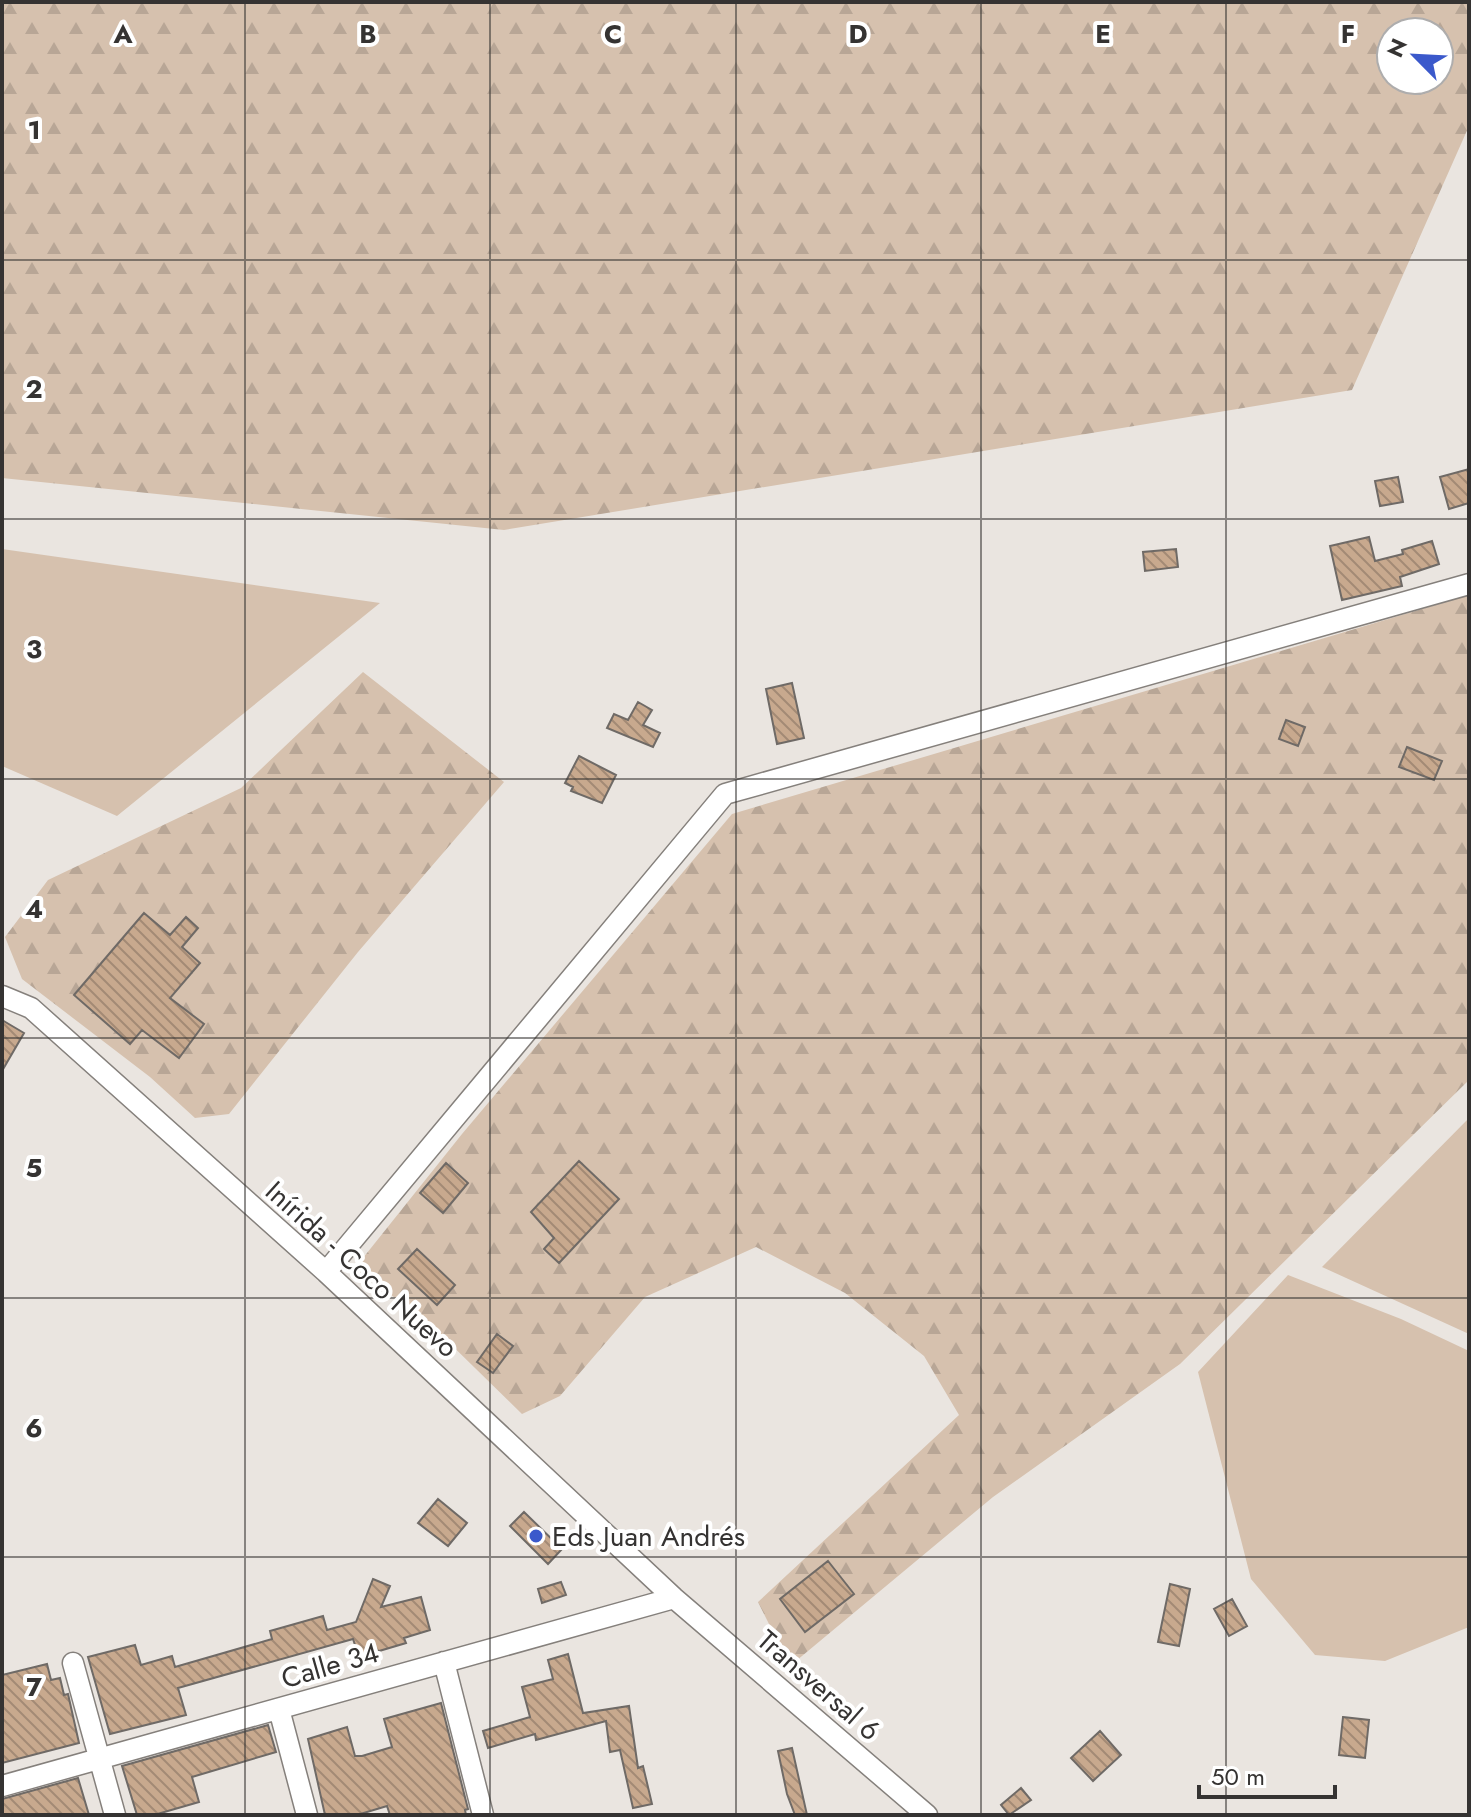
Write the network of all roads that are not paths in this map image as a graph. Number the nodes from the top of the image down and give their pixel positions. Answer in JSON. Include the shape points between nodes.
{"nodes":[{"id":1,"x":1469,"y":584,"type":"edge"},
{"id":2,"x":2,"y":996,"type":"edge"},
{"id":3,"x":326,"y":1272,"type":"junction"},
{"id":4,"x":674,"y":1598,"type":"junction"},
{"id":5,"x":444,"y":1662,"type":"junction"},
{"id":6,"x":73,"y":1663,"type":"dead end"},
{"id":7,"x":279,"y":1709,"type":"junction"},
{"id":8,"x":99,"y":1759,"type":"junction"},
{"id":9,"x":2,"y":1786,"type":"edge"},
{"id":10,"x":115,"y":1815,"type":"edge"},
{"id":11,"x":307,"y":1815,"type":"edge"},
{"id":12,"x":483,"y":1815,"type":"edge"},
{"id":13,"x":927,"y":1815,"type":"edge"}],
"edges":[{"from":1,"to":3,"type":"street","via":[[725,794]]},
{"from":2,"to":3,"type":"street","name":"Inírida - Coco Nuevo","via":[[31,1008]]},
{"from":3,"to":4,"type":"street","name":"Inírida - Coco Nuevo"},
{"from":4,"to":5,"type":"street","name":"Calle 34"},
{"from":4,"to":13,"type":"street","name":"Transversal 6"},
{"from":5,"to":7,"type":"street","name":"Calle 34"},
{"from":5,"to":12,"type":"street"},
{"from":6,"to":8,"type":"street"},
{"from":7,"to":8,"type":"street","name":"Calle 34"},
{"from":7,"to":11,"type":"street"},
{"from":8,"to":9,"type":"street","name":"Calle 34"},
{"from":8,"to":10,"type":"street"}]}
